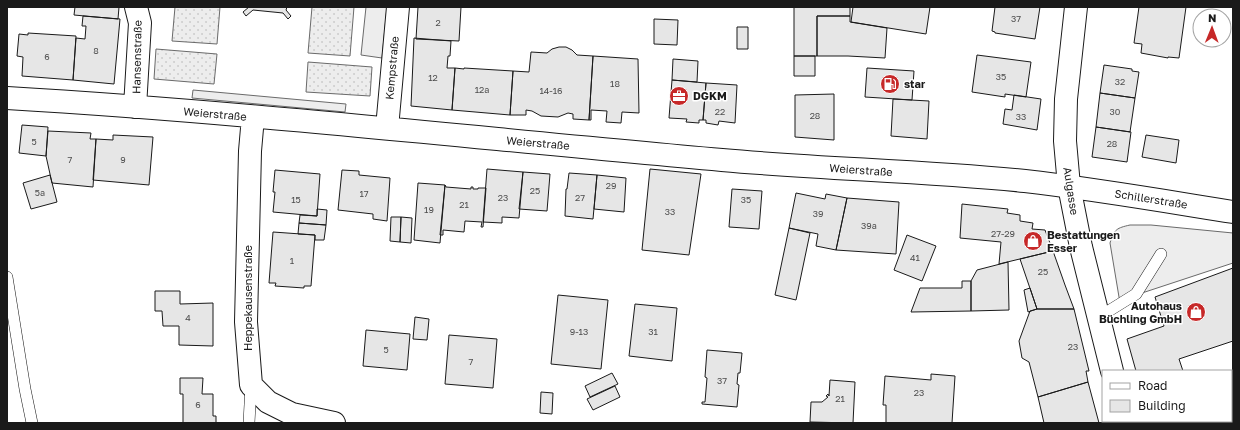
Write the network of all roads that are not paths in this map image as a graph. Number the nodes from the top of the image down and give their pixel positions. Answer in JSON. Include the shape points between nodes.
{"nodes":[{"id":1,"x":136,"y":7,"type":"edge"},
{"id":2,"x":398,"y":7,"type":"edge"},
{"id":3,"x":1076,"y":7,"type":"edge"},
{"id":4,"x":7,"y":98,"type":"edge"},
{"id":5,"x":135,"y":107,"type":"junction"},
{"id":6,"x":253,"y":117,"type":"junction"},
{"id":7,"x":387,"y":128,"type":"junction"},
{"id":8,"x":1069,"y":186,"type":"junction"},
{"id":9,"x":1233,"y":212,"type":"edge"},
{"id":10,"x":1161,"y":254,"type":"dead end"},
{"id":11,"x":7,"y":277,"type":"edge"},
{"id":12,"x":1099,"y":317,"type":"junction"},
{"id":13,"x":1112,"y":370,"type":"edge"},
{"id":14,"x":251,"y":385,"type":"junction"},
{"id":15,"x":32,"y":423,"type":"edge"},
{"id":16,"x":249,"y":423,"type":"edge"},
{"id":17,"x":334,"y":423,"type":"edge"}],
"edges":[{"from":1,"to":5,"type":"street","name":"Hansenstraße","via":[[140,23]]},
{"from":2,"to":7,"type":"street","name":"Kempstraße"},
{"from":3,"to":8,"type":"street","name":"Aulgasse","via":[[1066,99],[1065,141]]},
{"from":4,"to":5,"type":"street","name":"Weierstraße"},
{"from":5,"to":6,"type":"street","name":"Weierstraße"},
{"from":6,"to":7,"type":"street","name":"Weierstraße"},
{"from":6,"to":14,"type":"street","name":"Heppekausenstraße","via":[[246,322]]},
{"from":7,"to":8,"type":"street","name":"Weierstraße","via":[[726,161]]},
{"from":8,"to":9,"type":"street","name":"Schillerstraße"},
{"from":8,"to":12,"type":"street","name":"Aulgasse","via":[[1081,248]]},
{"from":10,"to":12,"type":"lane","via":[[1136,294]]},
{"from":11,"to":15,"type":"lane"},
{"from":12,"to":13,"type":"street","name":"Aulgasse"},
{"from":14,"to":16,"type":"lane"},
{"from":14,"to":17,"type":"street","via":[[268,402],[292,414]]}]}
